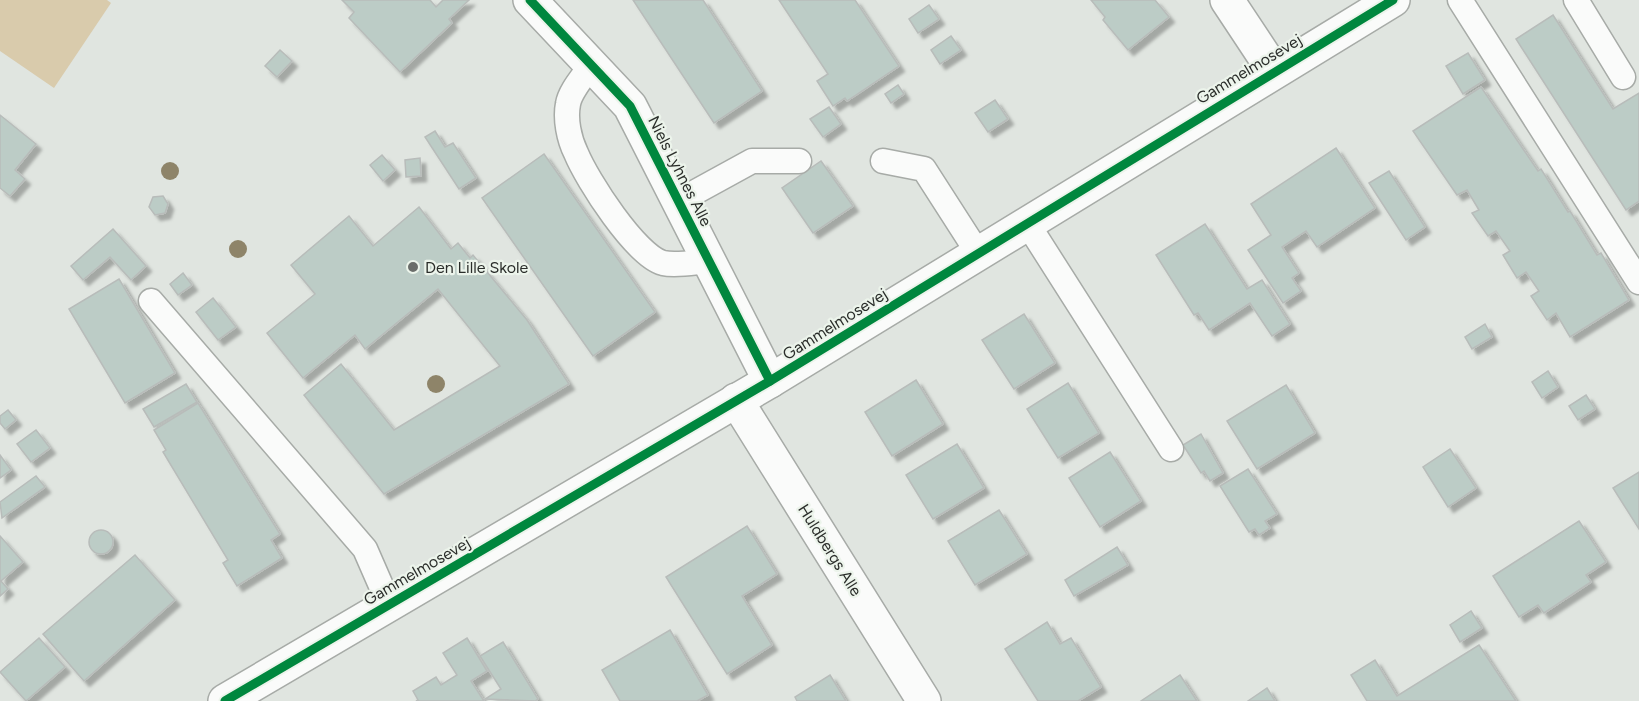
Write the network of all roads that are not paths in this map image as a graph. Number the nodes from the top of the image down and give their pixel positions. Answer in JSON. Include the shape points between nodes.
{"nodes":[{"id":1,"x":530,"y":0,"type":"edge"},
{"id":2,"x":1227,"y":0,"type":"edge"},
{"id":3,"x":1393,"y":0,"type":"edge"},
{"id":4,"x":1460,"y":0,"type":"edge"},
{"id":5,"x":1576,"y":0,"type":"edge"},
{"id":6,"x":591,"y":65,"type":"junction"},
{"id":7,"x":1274,"y":71,"type":"junction"},
{"id":8,"x":1623,"y":77,"type":"dead end"},
{"id":9,"x":799,"y":161,"type":"dead end"},
{"id":10,"x":883,"y":161,"type":"dead end"},
{"id":11,"x":679,"y":201,"type":"junction"},
{"id":12,"x":1027,"y":223,"type":"junction"},
{"id":13,"x":978,"y":253,"type":"junction"},
{"id":14,"x":709,"y":261,"type":"junction"},
{"id":15,"x":1639,"y":282,"type":"edge"},
{"id":16,"x":152,"y":301,"type":"dead end"},
{"id":17,"x":770,"y":381,"type":"junction"},
{"id":18,"x":736,"y":400,"type":"junction"},
{"id":19,"x":1171,"y":449,"type":"dead end"},
{"id":20,"x":389,"y":604,"type":"junction"},
{"id":21,"x":225,"y":701,"type":"edge"},
{"id":22,"x":924,"y":701,"type":"edge"}],
"edges":[{"from":1,"to":6,"type":"street","name":"Niels Lyhnes Alle"},
{"from":2,"to":7,"type":"street"},
{"from":3,"to":7,"type":"street","name":"Gammelmosevej"},
{"from":4,"to":15,"type":"lane"},
{"from":5,"to":8,"type":"lane"},
{"from":6,"to":11,"type":"street","name":"Niels Lyhnes Alle","via":[[630,106]]},
{"from":6,"to":14,"type":"lane","via":[[568,101],[567,121],[575,153],[611,212],[654,259],[665,263]]},
{"from":7,"to":12,"type":"street","name":"Gammelmosevej"},
{"from":9,"to":11,"type":"lane","via":[[752,161]]},
{"from":10,"to":13,"type":"lane","via":[[924,169]]},
{"from":11,"to":14,"type":"street","name":"Niels Lyhnes Alle"},
{"from":12,"to":13,"type":"street","name":"Gammelmosevej"},
{"from":12,"to":19,"type":"lane"},
{"from":13,"to":17,"type":"street","name":"Gammelmosevej"},
{"from":14,"to":17,"type":"street","name":"Niels Lyhnes Alle"},
{"from":16,"to":20,"type":"lane","via":[[364,549]]},
{"from":17,"to":18,"type":"street","name":"Gammelmosevej"},
{"from":18,"to":20,"type":"street","name":"Gammelmosevej"},
{"from":18,"to":22,"type":"street","name":"Huldbergs Alle"},
{"from":20,"to":21,"type":"street","name":"Gammelmosevej"}]}
